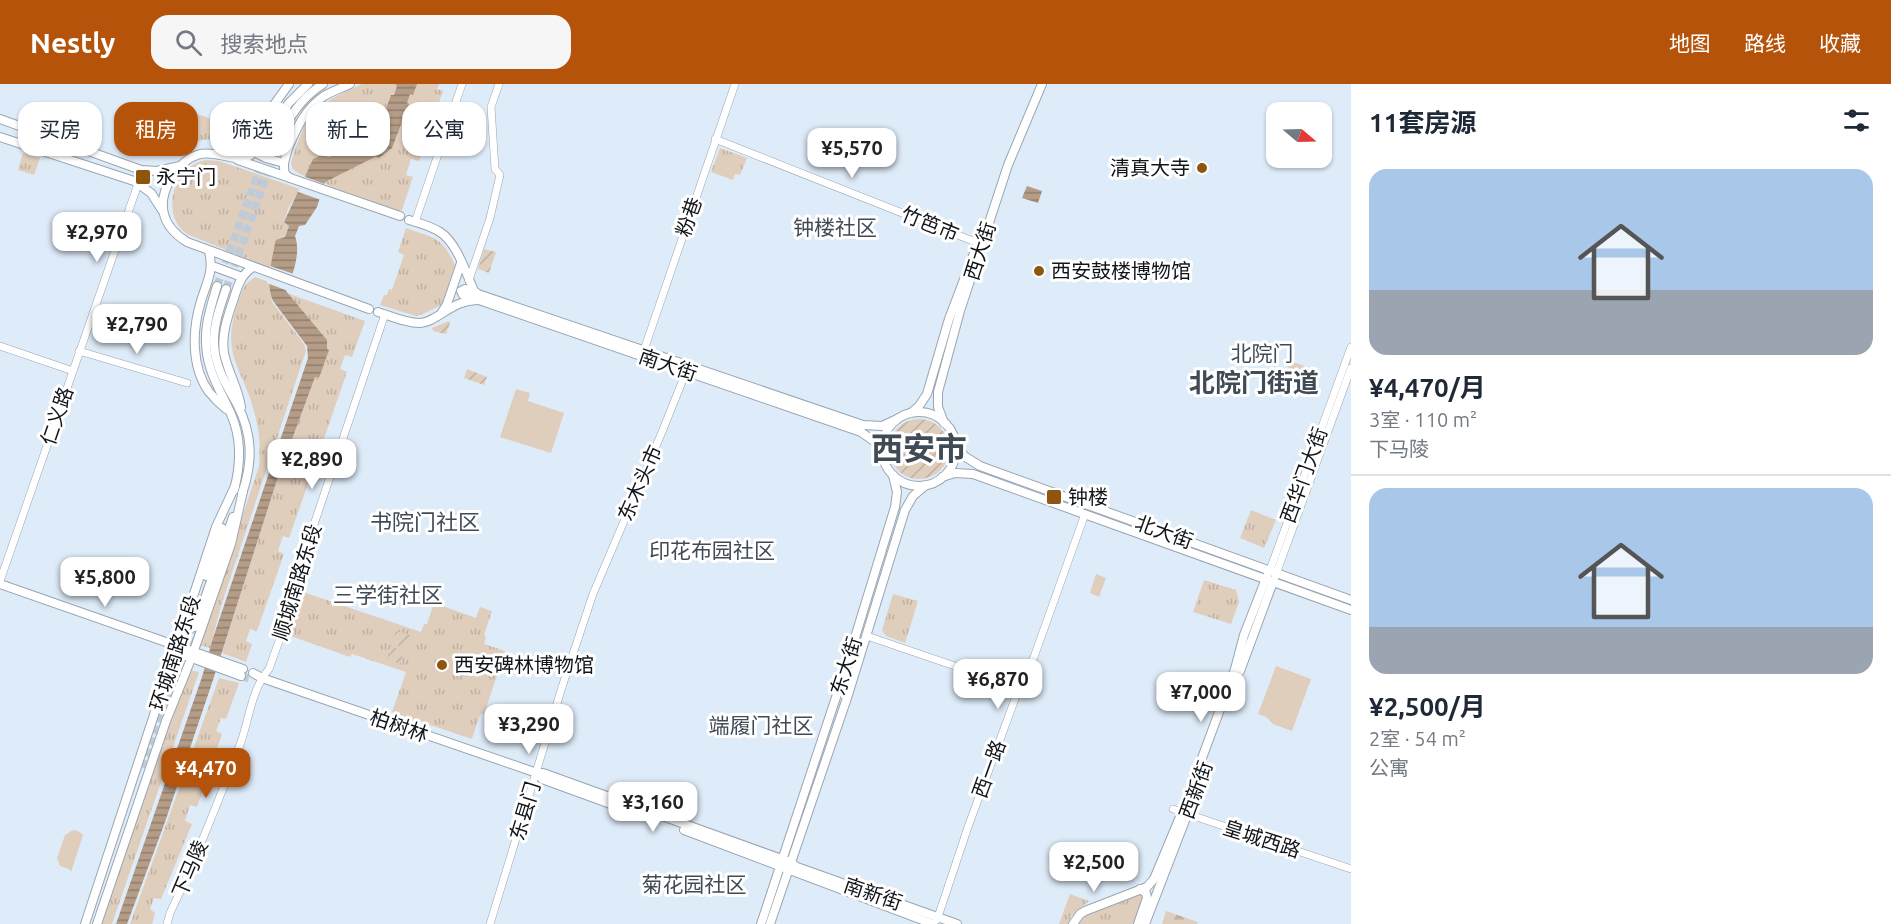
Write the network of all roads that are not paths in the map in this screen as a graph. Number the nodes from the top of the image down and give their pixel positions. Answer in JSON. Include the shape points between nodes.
{"nodes":[{"id":1,"x":289,"y":84,"type":"edge"},
{"id":2,"x":308,"y":84,"type":"edge"},
{"id":3,"x":322,"y":84,"type":"edge"},
{"id":4,"x":350,"y":84,"type":"edge"},
{"id":5,"x":462,"y":84,"type":"edge"},
{"id":6,"x":498,"y":84,"type":"edge"},
{"id":7,"x":735,"y":84,"type":"edge"},
{"id":8,"x":1036,"y":84,"type":"edge"},
{"id":9,"x":1042,"y":84,"type":"edge"},
{"id":10,"x":276,"y":102,"type":"edge"},
{"id":11,"x":0,"y":119,"type":"edge"},
{"id":12,"x":0,"y":137,"type":"edge"},
{"id":13,"x":716,"y":139,"type":"junction"},
{"id":14,"x":210,"y":153,"type":"edge"},
{"id":15,"x":226,"y":156,"type":"edge"},
{"id":16,"x":230,"y":156,"type":"edge"},
{"id":17,"x":249,"y":156,"type":"edge"},
{"id":18,"x":262,"y":156,"type":"edge"},
{"id":19,"x":284,"y":162,"type":"junction"},
{"id":20,"x":181,"y":166,"type":"junction"},
{"id":21,"x":290,"y":179,"type":"junction"},
{"id":22,"x":138,"y":184,"type":"junction"},
{"id":23,"x":163,"y":212,"type":"junction"},
{"id":24,"x":408,"y":219,"type":"junction"},
{"id":25,"x":978,"y":243,"type":"junction"},
{"id":26,"x":209,"y":251,"type":"junction"},
{"id":27,"x":461,"y":263,"type":"junction"},
{"id":28,"x":212,"y":267,"type":"junction"},
{"id":29,"x":253,"y":267,"type":"junction"},
{"id":30,"x":242,"y":277,"type":"junction"},
{"id":31,"x":469,"y":280,"type":"junction"},
{"id":32,"x":482,"y":298,"type":"junction"},
{"id":33,"x":377,"y":312,"type":"junction"},
{"id":34,"x":442,"y":312,"type":"junction"},
{"id":35,"x":0,"y":346,"type":"edge"},
{"id":36,"x":1351,"y":347,"type":"edge"},
{"id":37,"x":644,"y":350,"type":"junction"},
{"id":38,"x":80,"y":351,"type":"junction"},
{"id":39,"x":1351,"y":368,"type":"edge"},
{"id":40,"x":73,"y":371,"type":"junction"},
{"id":41,"x":686,"y":372,"type":"junction"},
{"id":42,"x":187,"y":383,"type":"dead end"},
{"id":43,"x":242,"y":413,"type":"junction"},
{"id":44,"x":911,"y":413,"type":"junction"},
{"id":45,"x":231,"y":414,"type":"junction"},
{"id":46,"x":897,"y":420,"type":"junction"},
{"id":47,"x":944,"y":423,"type":"junction"},
{"id":48,"x":954,"y":438,"type":"junction"},
{"id":49,"x":884,"y":458,"type":"junction"},
{"id":50,"x":893,"y":475,"type":"junction"},
{"id":51,"x":942,"y":477,"type":"junction"},
{"id":52,"x":926,"y":485,"type":"junction"},
{"id":53,"x":239,"y":488,"type":"junction"},
{"id":54,"x":1085,"y":514,"type":"junction"},
{"id":55,"x":1271,"y":576,"type":"junction"},
{"id":56,"x":0,"y":583,"type":"edge"},
{"id":57,"x":0,"y":589,"type":"edge"},
{"id":58,"x":593,"y":594,"type":"joint"},
{"id":59,"x":1351,"y":600,"type":"edge"},
{"id":60,"x":1351,"y":610,"type":"edge"},
{"id":61,"x":192,"y":626,"type":"tunnel mouth"},
{"id":62,"x":867,"y":636,"type":"junction"},
{"id":63,"x":175,"y":649,"type":"junction"},
{"id":64,"x":196,"y":657,"type":"junction"},
{"id":65,"x":242,"y":672,"type":"tunnel mouth"},
{"id":66,"x":255,"y":677,"type":"junction"},
{"id":67,"x":1019,"y":688,"type":"junction"},
{"id":68,"x":537,"y":772,"type":"junction"},
{"id":69,"x":1181,"y":812,"type":"junction"},
{"id":70,"x":785,"y":864,"type":"junction"},
{"id":71,"x":1351,"y":869,"type":"edge"},
{"id":72,"x":1140,"y":889,"type":"junction"},
{"id":73,"x":1148,"y":904,"type":"junction"},
{"id":74,"x":936,"y":921,"type":"edge"},
{"id":75,"x":85,"y":924,"type":"edge"},
{"id":76,"x":97,"y":924,"type":"edge"},
{"id":77,"x":167,"y":924,"type":"edge"},
{"id":78,"x":490,"y":924,"type":"edge"},
{"id":79,"x":761,"y":924,"type":"edge"},
{"id":80,"x":770,"y":924,"type":"edge"},
{"id":81,"x":957,"y":924,"type":"edge"},
{"id":82,"x":1073,"y":924,"type":"edge"},
{"id":83,"x":1138,"y":924,"type":"edge"},
{"id":84,"x":1144,"y":924,"type":"edge"}],
"edges":[{"from":1,"to":10,"type":"main road"},
{"from":2,"to":3,"type":"main road","via":[[288,104],[275,139],[298,105]]},
{"from":4,"to":19,"type":"main road","via":[[324,96],[308,111]]},
{"from":5,"to":24,"type":"street"},
{"from":6,"to":31,"type":"street","via":[[491,107],[495,169],[500,175]]},
{"from":7,"to":13,"type":"street","name":"粉巷"},
{"from":8,"to":25,"type":"main road","name":"西大街","via":[[1004,162]]},
{"from":9,"to":47,"type":"main road","name":"西大街","via":[[1008,165],[960,311],[938,392]]},
{"from":11,"to":20,"type":"main road","via":[[141,170]]},
{"from":12,"to":22,"type":"main road"},
{"from":13,"to":25,"type":"street","name":"竹笆市"},
{"from":13,"to":37,"type":"street","name":"粉巷"},
{"from":14,"to":20,"type":"main road","via":[[186,160]]},
{"from":15,"to":21,"type":"main road","name":"南大街"},
{"from":16,"to":17,"type":"main road"},
{"from":18,"to":19,"type":"main road"},
{"from":19,"to":21,"type":"main road","via":[[285,174]]},
{"from":20,"to":23,"type":"main road","via":[[166,190]]},
{"from":21,"to":24,"type":"main road","name":"南大街"},
{"from":22,"to":23,"type":"main road","via":[[151,193]]},
{"from":22,"to":38,"type":"street","name":"仁义路"},
{"from":23,"to":26,"type":"main road","via":[[178,237]]},
{"from":24,"to":27,"type":"main road","name":"南大街","via":[[441,232]]},
{"from":25,"to":44,"type":"main road","name":"西大街","via":[[949,319],[927,394]]},
{"from":26,"to":28,"type":"main road"},
{"from":26,"to":29,"type":"main road"},
{"from":27,"to":31,"type":"main road","name":"南大街"},
{"from":27,"to":34,"type":"main road"},
{"from":28,"to":30,"type":"main road"},
{"from":28,"to":45,"type":"main road","via":[[198,314],[195,348],[208,391]]},
{"from":29,"to":30,"type":"main road"},
{"from":29,"to":33,"type":"main road"},
{"from":30,"to":43,"type":"main road","via":[[227,318],[224,344]]},
{"from":31,"to":32,"type":"main road","name":"南大街"},
{"from":32,"to":34,"type":"main road"},
{"from":32,"to":37,"type":"main road","name":"南大街"},
{"from":32,"to":41,"type":"main road","name":"南大街"},
{"from":33,"to":34,"type":"main road","via":[[419,323]]},
{"from":33,"to":66,"type":"street","name":"顺城南路东段","via":[[304,554],[299,585],[269,669]]},
{"from":35,"to":40,"type":"street"},
{"from":36,"to":55,"type":"street","name":"西华门大街"},
{"from":37,"to":46,"type":"main road","name":"南大街","via":[[863,425],[882,426]]},
{"from":38,"to":40,"type":"street","name":"仁义路"},
{"from":38,"to":42,"type":"street"},
{"from":39,"to":55,"type":"street","name":"西华门大街"},
{"from":40,"to":56,"type":"street","name":"仁义路"},
{"from":41,"to":49,"type":"main road","name":"南大街","via":[[861,432],[875,442]]},
{"from":41,"to":58,"type":"street","name":"东木头市"},
{"from":43,"to":45,"type":"main road","name":"环城南路东段","via":[[223,378],[215,351],[221,288],[207,322],[206,344],[212,374]]},
{"from":43,"to":53,"type":"main road","name":"环城南路东段","via":[[251,454],[248,474]]},
{"from":44,"to":46,"type":"main road"},
{"from":44,"to":47,"type":"main road","via":[[932,415]]},
{"from":45,"to":53,"type":"main road","name":"环城南路东段","via":[[240,454]]},
{"from":46,"to":49,"type":"main road","via":[[884,437]]},
{"from":47,"to":48,"type":"main road"},
{"from":48,"to":51,"type":"main road","via":[[954,459]]},
{"from":48,"to":55,"type":"main road","name":"北大街","via":[[964,456],[980,466]]},
{"from":49,"to":50,"type":"main road"},
{"from":50,"to":52,"type":"main road","via":[[910,485]]},
{"from":50,"to":70,"type":"main road","name":"东大街","via":[[895,507]]},
{"from":51,"to":52,"type":"main road"},
{"from":51,"to":54,"type":"main road","name":"北大街","via":[[973,474]]},
{"from":52,"to":62,"type":"main road","name":"东大街","via":[[905,510]]},
{"from":53,"to":61,"type":"main road","name":"环城南路东段"},
{"from":53,"to":63,"type":"main road","name":"环城南路东段","via":[[216,528]]},
{"from":53,"to":64,"type":"main road","name":"环城南路东段","via":[[231,544]]},
{"from":54,"to":55,"type":"main road","name":"北大街"},
{"from":54,"to":67,"type":"street","name":"西一路","via":[[1034,657]]},
{"from":55,"to":59,"type":"main road","name":"北大街"},
{"from":55,"to":60,"type":"main road","name":"北大街"},
{"from":55,"to":69,"type":"main road","name":"西新街"},
{"from":56,"to":63,"type":"main road"},
{"from":57,"to":63,"type":"main road"},
{"from":58,"to":68,"type":"street","name":"东县门"},
{"from":62,"to":67,"type":"street"},
{"from":62,"to":70,"type":"main road","name":"东大街"},
{"from":63,"to":64,"type":"main road"},
{"from":63,"to":75,"type":"main road","name":"环城南路东段"},
{"from":64,"to":65,"type":"main road"},
{"from":64,"to":76,"type":"main road","name":"环城南路东段","via":[[166,721]]},
{"from":66,"to":68,"type":"main road","name":"柏树林"},
{"from":66,"to":77,"type":"street","name":"下马陵","via":[[242,739]]},
{"from":67,"to":74,"type":"street","name":"西一路"},
{"from":68,"to":70,"type":"main road","name":"柏树林","via":[[542,779]]},
{"from":68,"to":78,"type":"street","name":"东县门"},
{"from":69,"to":71,"type":"street","name":"皇城西路"},
{"from":69,"to":72,"type":"main road","name":"西新街","via":[[1154,879]]},
{"from":69,"to":73,"type":"main road","name":"西新街","via":[[1162,882]]},
{"from":70,"to":74,"type":"main road","name":"南新街"},
{"from":70,"to":79,"type":"main road","name":"东大街"},
{"from":70,"to":80,"type":"main road","name":"东大街"},
{"from":72,"to":73,"type":"main road","via":[[1147,894]]},
{"from":72,"to":82,"type":"main road","via":[[1085,911]]},
{"from":73,"to":83,"type":"main road"},
{"from":73,"to":84,"type":"main road"},
{"from":74,"to":81,"type":"main road","name":"南新街"}]}
